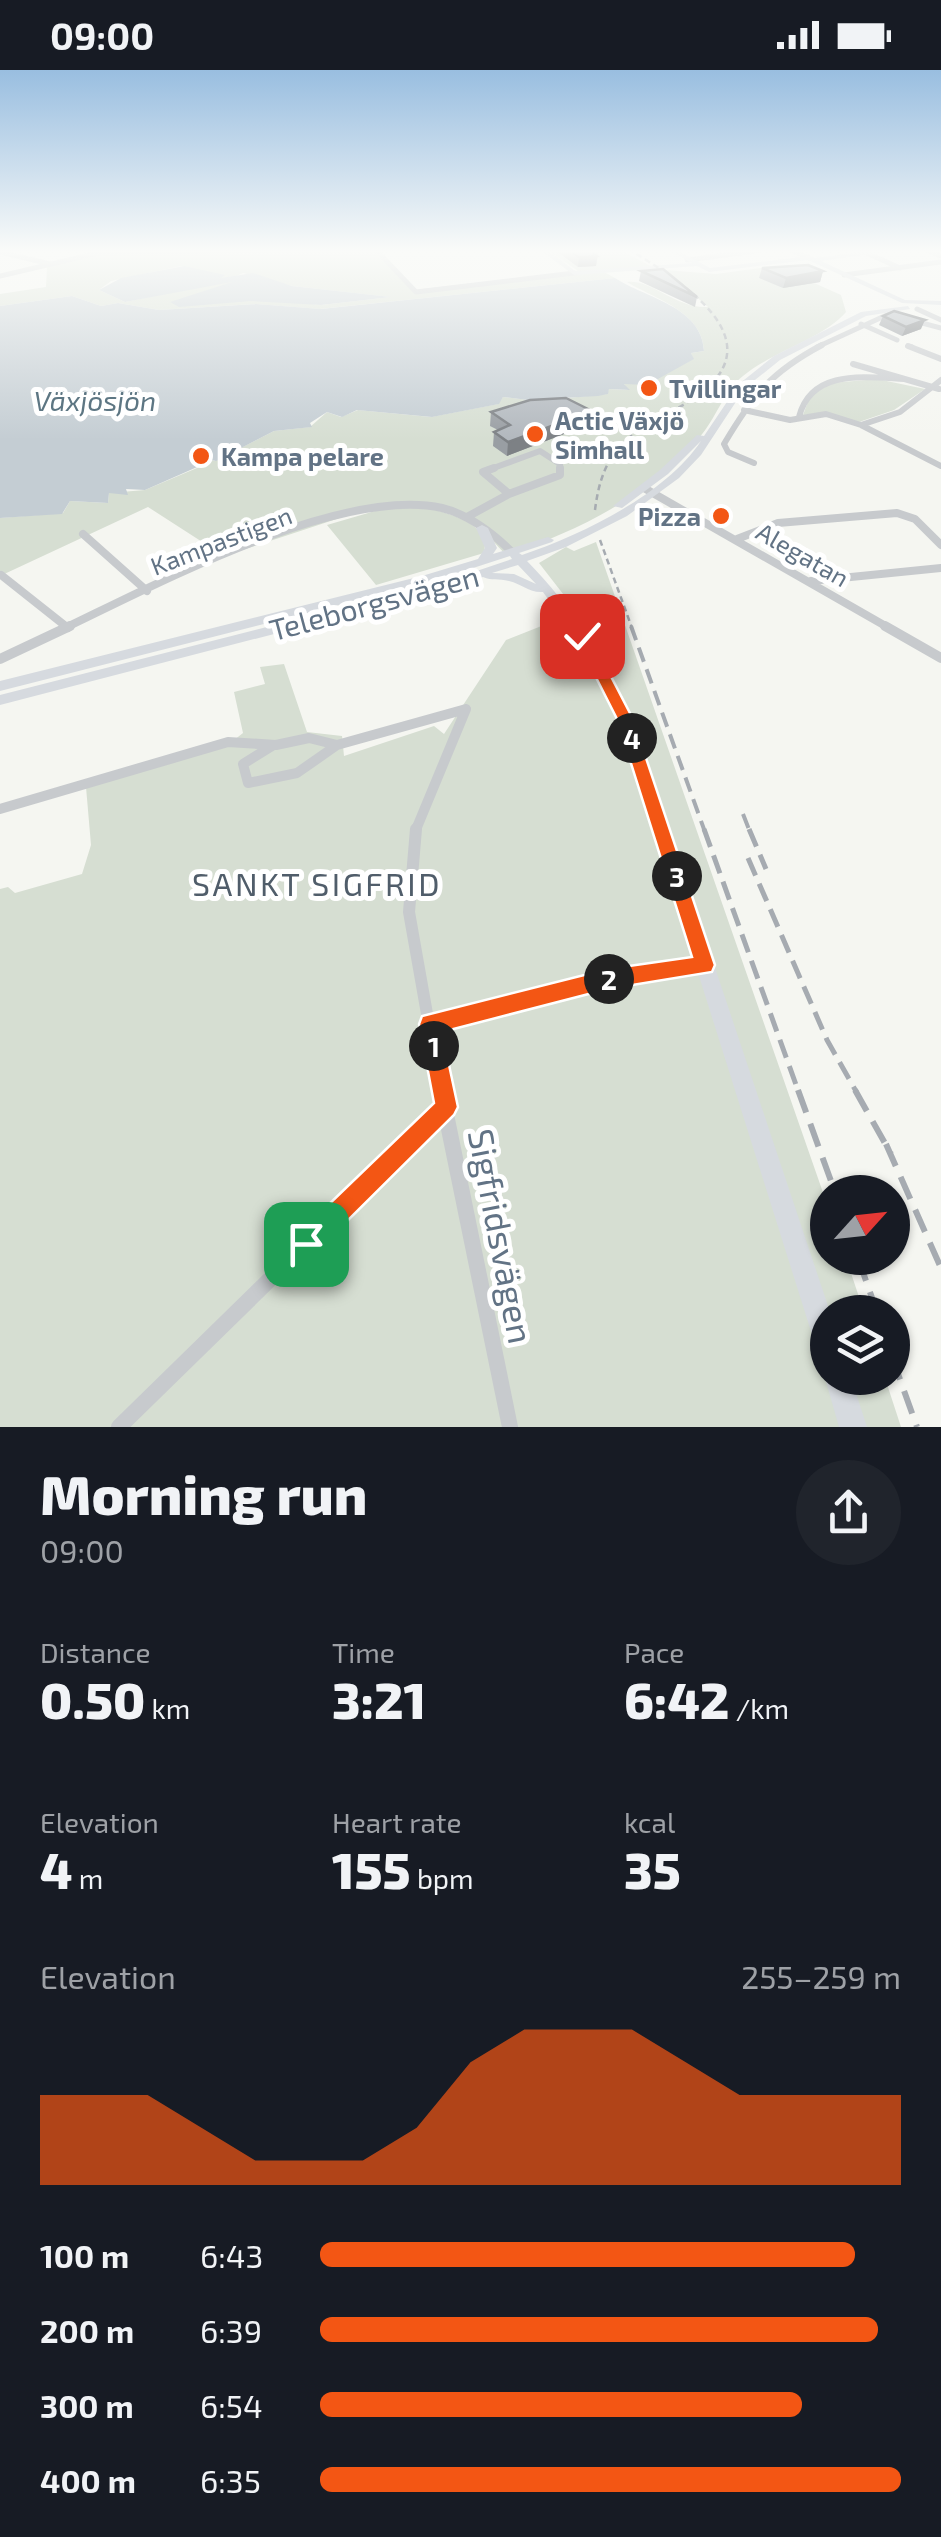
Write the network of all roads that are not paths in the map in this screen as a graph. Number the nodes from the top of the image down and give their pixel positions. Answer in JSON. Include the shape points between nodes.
{"nodes":[{"id":1,"x":872,"y":313,"type":"edge"},
{"id":2,"x":888,"y":313,"type":"edge"},
{"id":3,"x":914,"y":313,"type":"edge"},
{"id":4,"x":914,"y":313,"type":"edge"},
{"id":5,"x":861,"y":324,"type":"junction"},
{"id":6,"x":941,"y":324,"type":"edge"},
{"id":7,"x":897,"y":340,"type":"dead end"},
{"id":8,"x":908,"y":346,"type":"dead end"},
{"id":9,"x":941,"y":358,"type":"edge"},
{"id":10,"x":853,"y":364,"type":"dead end"},
{"id":11,"x":904,"y":379,"type":"junction"},
{"id":12,"x":941,"y":380,"type":"edge"},
{"id":13,"x":938,"y":389,"type":"edge"},
{"id":14,"x":744,"y":410,"type":"junction"},
{"id":15,"x":799,"y":417,"type":"junction"},
{"id":16,"x":861,"y":425,"type":"junction"},
{"id":17,"x":754,"y":463,"type":"dead end"},
{"id":18,"x":941,"y":466,"type":"edge"},
{"id":19,"x":650,"y":490,"type":"junction"},
{"id":20,"x":509,"y":494,"type":"junction"},
{"id":21,"x":467,"y":517,"type":"junction"},
{"id":22,"x":479,"y":526,"type":"junction"},
{"id":23,"x":83,"y":534,"type":"dead end"},
{"id":24,"x":737,"y":538,"type":"junction"},
{"id":25,"x":941,"y":545,"type":"edge"},
{"id":26,"x":547,"y":552,"type":"junction"},
{"id":27,"x":514,"y":558,"type":"junction"},
{"id":28,"x":481,"y":563,"type":"junction"},
{"id":29,"x":941,"y":568,"type":"edge"},
{"id":30,"x":2,"y":575,"type":"edge"},
{"id":31,"x":810,"y":582,"type":"junction"},
{"id":32,"x":451,"y":584,"type":"junction"},
{"id":33,"x":146,"y":591,"type":"junction"},
{"id":34,"x":545,"y":592,"type":"junction"},
{"id":35,"x":68,"y":628,"type":"junction"},
{"id":36,"x":941,"y":658,"type":"edge"},
{"id":37,"x":0,"y":660,"type":"edge"},
{"id":38,"x":0,"y":686,"type":"edge"},
{"id":39,"x":0,"y":700,"type":"edge"},
{"id":40,"x":276,"y":745,"type":"junction"},
{"id":41,"x":337,"y":745,"type":"junction"},
{"id":42,"x":0,"y":809,"type":"edge"},
{"id":43,"x":705,"y":965,"type":"junction"},
{"id":44,"x":430,"y":1024,"type":"junction"},
{"id":45,"x":446,"y":1107,"type":"junction"},
{"id":46,"x":812,"y":1295,"type":"edge"},
{"id":47,"x":843,"y":1395,"type":"edge"},
{"id":48,"x":119,"y":1427,"type":"edge"},
{"id":49,"x":510,"y":1427,"type":"edge"},
{"id":50,"x":852,"y":1427,"type":"edge"}],
"edges":[{"from":1,"to":19,"type":"main road","name":"Teleborgsvägen","via":[[777,358],[742,386],[698,454]]},
{"from":2,"to":5,"type":"street"},
{"from":3,"to":6,"type":"street"},
{"from":4,"to":6,"type":"street"},
{"from":5,"to":7,"type":"street"},
{"from":5,"to":14,"type":"street","via":[[782,367]]},
{"from":8,"to":9,"type":"street"},
{"from":10,"to":11,"type":"street"},
{"from":11,"to":13,"type":"street"},
{"from":11,"to":15,"type":"street","via":[[822,384],[802,401]]},
{"from":12,"to":13,"type":"street"},
{"from":13,"to":16,"type":"street"},
{"from":14,"to":15,"type":"street"},
{"from":14,"to":17,"type":"street","via":[[723,447]]},
{"from":15,"to":16,"type":"street","via":[[826,414]]},
{"from":16,"to":18,"type":"street"},
{"from":19,"to":24,"type":"street","name":"Alegatan"},
{"from":19,"to":26,"type":"main road","name":"Teleborgsvägen"},
{"from":19,"to":27,"type":"main road","name":"Teleborgsvägen"},
{"from":20,"to":20,"type":"street","via":[[483,472],[540,451],[560,464],[560,475]]},
{"from":20,"to":21,"type":"street"},
{"from":21,"to":22,"type":"street","name":"Kampastigen"},
{"from":21,"to":33,"type":"street","name":"Kampastigen","via":[[425,505],[370,508],[230,553]]},
{"from":22,"to":27,"type":"street","name":"Kampastigen"},
{"from":22,"to":28,"type":"main road","via":[[491,548]]},
{"from":23,"to":33,"type":"street"},
{"from":24,"to":25,"type":"street","via":[[778,523],[897,513],[914,519]]},
{"from":24,"to":31,"type":"street","name":"Alegatan"},
{"from":26,"to":27,"type":"main road","name":"Teleborgsvägen"},
{"from":26,"to":34,"type":"main road","via":[[537,567]]},
{"from":27,"to":28,"type":"main road","name":"Teleborgsvägen"},
{"from":27,"to":32,"type":"main road","name":"Teleborgsvägen"},
{"from":27,"to":34,"type":"main road"},
{"from":28,"to":38,"type":"main road","name":"Teleborgsvägen"},
{"from":29,"to":31,"type":"street"},
{"from":30,"to":35,"type":"street"},
{"from":31,"to":36,"type":"street","name":"Alegatan"},
{"from":32,"to":34,"type":"main road","via":[[502,576]]},
{"from":32,"to":39,"type":"main road","name":"Teleborgsvägen"},
{"from":33,"to":35,"type":"street","name":"Kampastigen"},
{"from":34,"to":43,"type":"main road","via":[[582,636],[625,719]]},
{"from":35,"to":37,"type":"street","name":"Kampastigen"},
{"from":40,"to":41,"type":"street","via":[[308,738]]},
{"from":40,"to":41,"type":"street","via":[[243,764],[248,783],[317,767]]},
{"from":40,"to":42,"type":"street","via":[[228,742]]},
{"from":41,"to":44,"type":"street","name":"Sigfridsvägen","via":[[466,709],[411,854],[409,912]]},
{"from":43,"to":44,"type":"street","via":[[608,979]]},
{"from":43,"to":46,"type":"main road"},
{"from":44,"to":45,"type":"street","name":"Sigfridsvägen"},
{"from":45,"to":48,"type":"street"},
{"from":45,"to":49,"type":"street","name":"Sigfridsvägen"},
{"from":47,"to":50,"type":"main road"}]}
